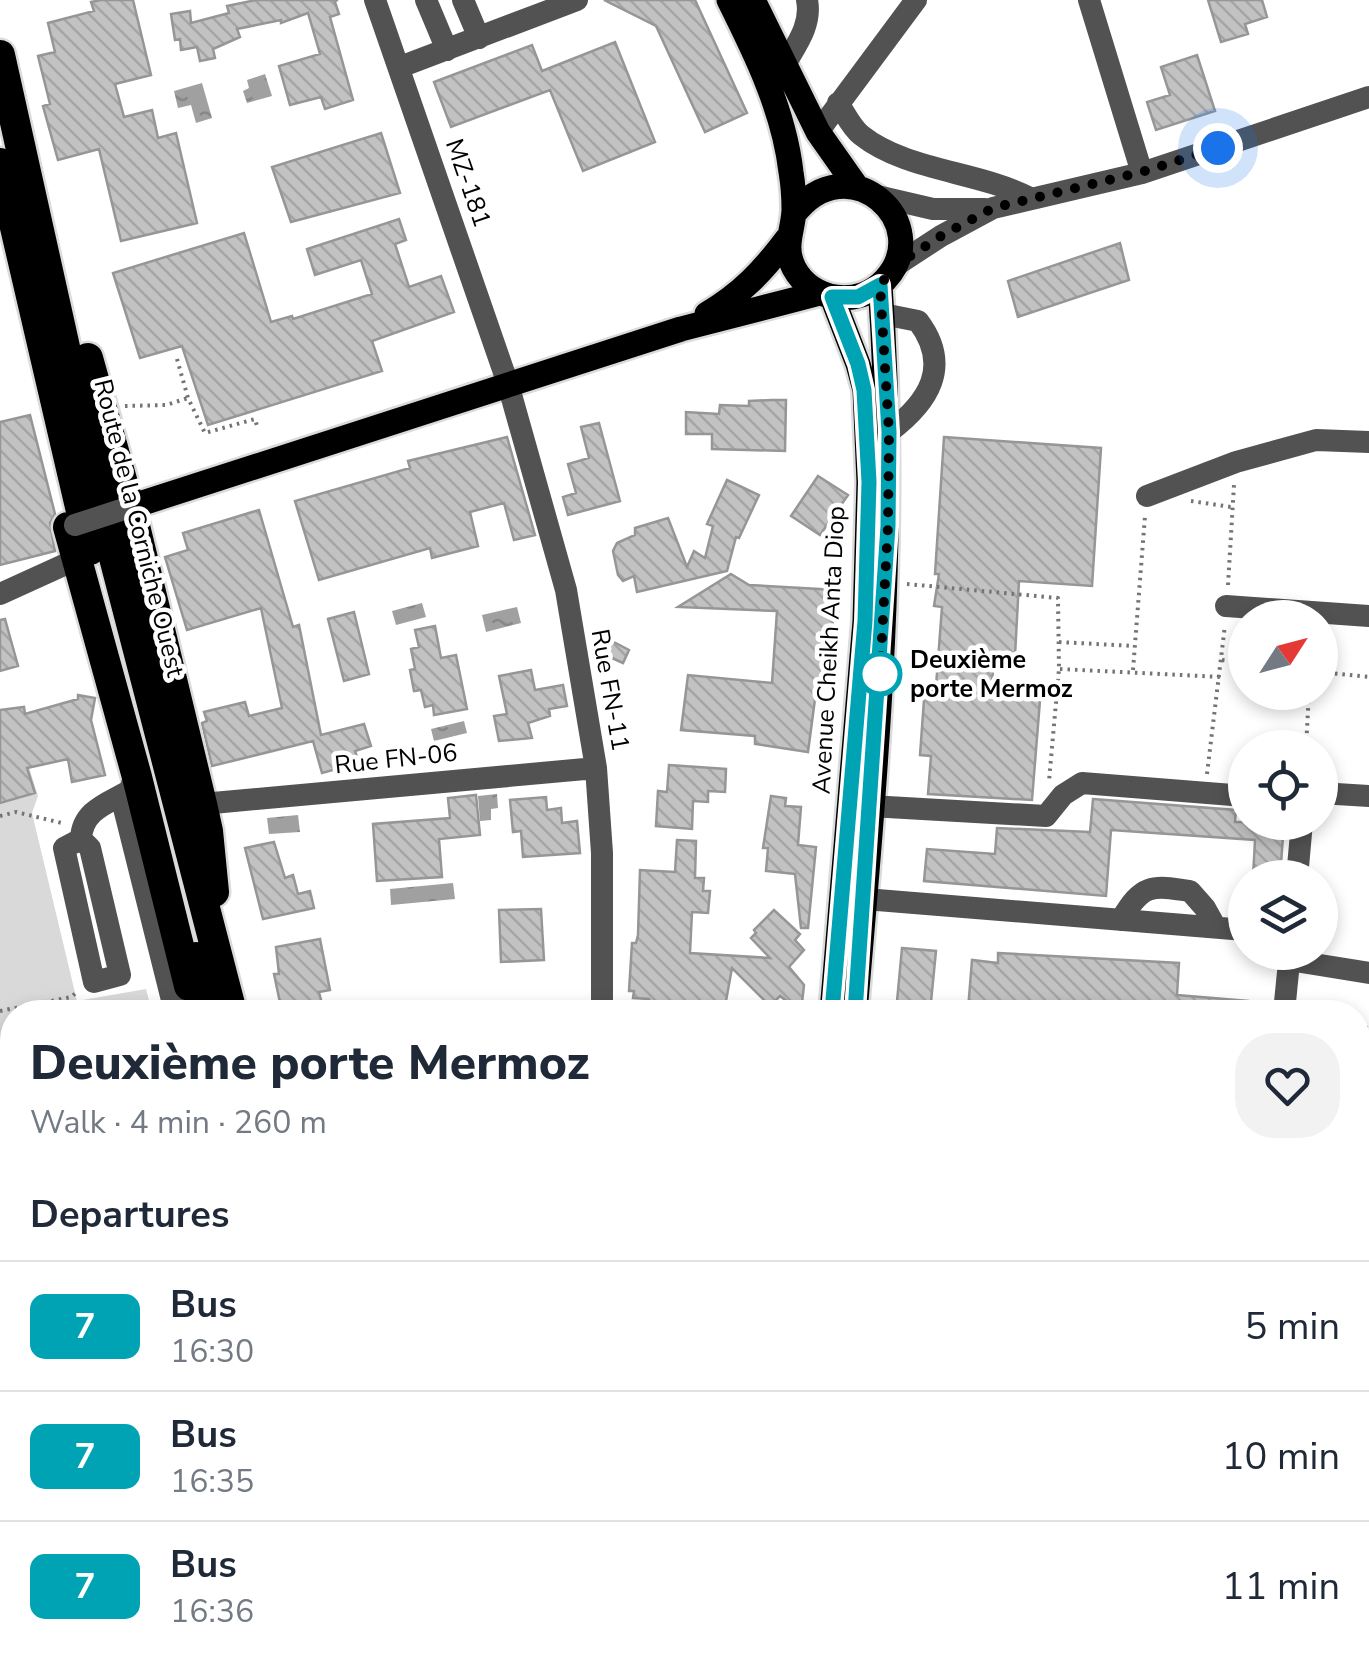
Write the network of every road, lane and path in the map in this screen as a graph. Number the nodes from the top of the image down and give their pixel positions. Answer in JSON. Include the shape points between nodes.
{"nodes":[{"id":1,"x":375,"y":0,"type":"edge"},
{"id":2,"x":426,"y":0,"type":"edge"},
{"id":3,"x":463,"y":0,"type":"edge"},
{"id":4,"x":577,"y":0,"type":"edge"},
{"id":5,"x":730,"y":0,"type":"edge"},
{"id":6,"x":752,"y":0,"type":"edge"},
{"id":7,"x":807,"y":0,"type":"edge"},
{"id":8,"x":916,"y":0,"type":"edge"},
{"id":9,"x":1091,"y":0,"type":"edge"},
{"id":10,"x":480,"y":38,"type":"junction"},
{"id":11,"x":447,"y":50,"type":"junction"},
{"id":12,"x":0,"y":55,"type":"edge"},
{"id":13,"x":400,"y":66,"type":"junction"},
{"id":14,"x":784,"y":66,"type":"junction"},
{"id":15,"x":1369,"y":97,"type":"edge"},
{"id":16,"x":838,"y":103,"type":"junction"},
{"id":17,"x":818,"y":132,"type":"junction"},
{"id":18,"x":9,"y":154,"type":"edge"},
{"id":19,"x":1142,"y":172,"type":"junction"},
{"id":20,"x":866,"y":191,"type":"junction"},
{"id":21,"x":1030,"y":198,"type":"junction"},
{"id":22,"x":993,"y":208,"type":"junction"},
{"id":23,"x":794,"y":214,"type":"junction"},
{"id":24,"x":787,"y":239,"type":"junction"},
{"id":25,"x":0,"y":242,"type":"edge"},
{"id":26,"x":888,"y":276,"type":"junction"},
{"id":27,"x":826,"y":295,"type":"junction"},
{"id":28,"x":882,"y":314,"type":"junction"},
{"id":29,"x":681,"y":329,"type":"junction"},
{"id":30,"x":177,"y":359,"type":"dead end"},
{"id":31,"x":508,"y":384,"type":"junction"},
{"id":32,"x":188,"y":398,"type":"junction"},
{"id":33,"x":100,"y":406,"type":"junction"},
{"id":34,"x":257,"y":426,"type":"dead end"},
{"id":35,"x":889,"y":432,"type":"junction"},
{"id":36,"x":1369,"y":442,"type":"edge"},
{"id":37,"x":1147,"y":496,"type":"joint"},
{"id":38,"x":125,"y":509,"type":"junction"},
{"id":39,"x":71,"y":526,"type":"junction"},
{"id":40,"x":77,"y":559,"type":"junction"},
{"id":41,"x":886,"y":582,"type":"junction"},
{"id":42,"x":0,"y":594,"type":"edge"},
{"id":43,"x":1226,"y":606,"type":"dead end"},
{"id":44,"x":1369,"y":616,"type":"edge"},
{"id":45,"x":1059,"y":642,"type":"junction"},
{"id":46,"x":1135,"y":646,"type":"junction"},
{"id":47,"x":1222,"y":660,"type":"dead end"},
{"id":48,"x":1228,"y":661,"type":"edge"},
{"id":49,"x":1059,"y":668,"type":"junction"},
{"id":50,"x":1133,"y":670,"type":"junction"},
{"id":51,"x":1338,"y":674,"type":"edge"},
{"id":52,"x":1220,"y":677,"type":"dead end"},
{"id":53,"x":1369,"y":677,"type":"edge"},
{"id":54,"x":596,"y":768,"type":"junction"},
{"id":55,"x":132,"y":785,"type":"junction"},
{"id":56,"x":1338,"y":794,"type":"edge"},
{"id":57,"x":1228,"y":795,"type":"edge"},
{"id":58,"x":1369,"y":796,"type":"edge"},
{"id":59,"x":202,"y":804,"type":"junction"},
{"id":60,"x":870,"y":806,"type":"junction"},
{"id":61,"x":0,"y":816,"type":"edge"},
{"id":62,"x":1046,"y":816,"type":"junction"},
{"id":63,"x":82,"y":833,"type":"junction"},
{"id":64,"x":865,"y":898,"type":"junction"},
{"id":65,"x":1121,"y":920,"type":"junction"},
{"id":66,"x":1215,"y":926,"type":"junction"},
{"id":67,"x":1228,"y":928,"type":"edge"},
{"id":68,"x":216,"y":958,"type":"junction"},
{"id":69,"x":1338,"y":966,"type":"edge"},
{"id":70,"x":1288,"y":970,"type":"edge"},
{"id":71,"x":1369,"y":972,"type":"edge"},
{"id":72,"x":94,"y":982,"type":"joint"},
{"id":73,"x":56,"y":1000,"type":"edge"},
{"id":74,"x":173,"y":1000,"type":"edge"},
{"id":75,"x":192,"y":1000,"type":"edge"},
{"id":76,"x":207,"y":1000,"type":"edge"},
{"id":77,"x":228,"y":1000,"type":"edge"},
{"id":78,"x":602,"y":1000,"type":"edge"},
{"id":79,"x":833,"y":1000,"type":"edge"},
{"id":80,"x":857,"y":1000,"type":"edge"},
{"id":81,"x":1285,"y":1000,"type":"edge"}],
"edges":[{"from":1,"to":13,"type":"street","name":"MZ-181"},
{"from":2,"to":11,"type":"street"},
{"from":3,"to":10,"type":"street"},
{"from":4,"to":10,"type":"street"},
{"from":5,"to":23,"type":"main road","via":[[781,121]]},
{"from":6,"to":14,"type":"main road"},
{"from":7,"to":14,"type":"street","via":[[805,29]]},
{"from":8,"to":16,"type":"street"},
{"from":9,"to":19,"type":"street"},
{"from":10,"to":11,"type":"street"},
{"from":11,"to":13,"type":"street"},
{"from":12,"to":18,"type":"highway","name":"Route de la Corniche Ouest"},
{"from":13,"to":31,"type":"street","name":"MZ-181"},
{"from":14,"to":17,"type":"main road"},
{"from":15,"to":19,"type":"street"},
{"from":16,"to":17,"type":"street"},
{"from":16,"to":21,"type":"street","via":[[858,133],[888,152]]},
{"from":17,"to":20,"type":"main road"},
{"from":18,"to":33,"type":"highway","via":[[42,178]]},
{"from":18,"to":68,"type":"highway","name":"Route de la Corniche Ouest"},
{"from":18,"to":76,"type":"highway","name":"Route de la Corniche Ouest","via":[[79,507]]},
{"from":19,"to":21,"type":"street"},
{"from":20,"to":22,"type":"street","via":[[932,209]]},
{"from":20,"to":23,"type":"main road","via":[[827,188]]},
{"from":20,"to":26,"type":"main road","via":[[888,207],[900,236]]},
{"from":21,"to":22,"type":"street"},
{"from":22,"to":26,"type":"street"},
{"from":23,"to":24,"type":"main road"},
{"from":24,"to":27,"type":"main road","via":[[799,276]]},
{"from":24,"to":29,"type":"main road","via":[[732,300]]},
{"from":25,"to":39,"type":"highway"},
{"from":26,"to":27,"type":"main road","via":[[858,297]]},
{"from":26,"to":28,"type":"main road","name":"Avenue Cheikh Anta Diop"},
{"from":27,"to":29,"type":"main road"},
{"from":27,"to":79,"type":"main road","name":"Avenue Cheikh Anta Diop","via":[[864,390],[869,482],[865,621]]},
{"from":28,"to":35,"type":"main road","name":"Avenue Cheikh Anta Diop"},
{"from":28,"to":35,"type":"street","via":[[918,321],[932,340],[934,378],[924,401]]},
{"from":29,"to":31,"type":"main road"},
{"from":30,"to":32,"type":"path"},
{"from":31,"to":38,"type":"main road"},
{"from":31,"to":54,"type":"street","name":"Rue FN-11","via":[[566,590]]},
{"from":32,"to":33,"type":"path"},
{"from":32,"to":34,"type":"path","via":[[206,433],[255,419]]},
{"from":33,"to":38,"type":"highway"},
{"from":35,"to":41,"type":"main road","name":"Avenue Cheikh Anta Diop"},
{"from":36,"to":37,"type":"street","via":[[1316,440]]},
{"from":37,"to":46,"type":"path"},
{"from":38,"to":39,"type":"street","bridge":true},
{"from":38,"to":59,"type":"highway"},
{"from":39,"to":40,"type":"highway"},
{"from":40,"to":42,"type":"street"},
{"from":40,"to":55,"type":"highway"},
{"from":41,"to":45,"type":"path","via":[[1058,598]]},
{"from":41,"to":60,"type":"main road","name":"Avenue Cheikh Anta Diop"},
{"from":43,"to":44,"type":"street"},
{"from":45,"to":46,"type":"path"},
{"from":45,"to":49,"type":"path"},
{"from":46,"to":50,"type":"path"},
{"from":47,"to":48,"type":"path"},
{"from":49,"to":50,"type":"path"},
{"from":49,"to":62,"type":"path"},
{"from":50,"to":52,"type":"path"},
{"from":51,"to":53,"type":"path"},
{"from":54,"to":59,"type":"street","name":"Rue FN-06"},
{"from":54,"to":78,"type":"street","name":"Rue FN-11"},
{"from":55,"to":63,"type":"street","via":[[90,812]]},
{"from":55,"to":74,"type":"street","via":[[124,808]]},
{"from":55,"to":75,"type":"highway"},
{"from":56,"to":58,"type":"street"},
{"from":57,"to":62,"type":"street","via":[[1082,782]]},
{"from":59,"to":68,"type":"highway","via":[[214,880]]},
{"from":60,"to":62,"type":"street"},
{"from":60,"to":64,"type":"main road","name":"Avenue Cheikh Anta Diop"},
{"from":61,"to":63,"type":"path","via":[[16,812]]},
{"from":63,"to":72,"type":"street","via":[[64,848]]},
{"from":64,"to":65,"type":"street"},
{"from":64,"to":80,"type":"main road","name":"Avenue Cheikh Anta Diop"},
{"from":65,"to":66,"type":"street"},
{"from":65,"to":66,"type":"street","via":[[1132,901],[1156,886],[1190,891]]},
{"from":66,"to":67,"type":"street"},
{"from":68,"to":77,"type":"highway","name":"Route de la Corniche Ouest"},
{"from":69,"to":71,"type":"street"},
{"from":70,"to":81,"type":"street"},
{"from":72,"to":73,"type":"path"}]}
